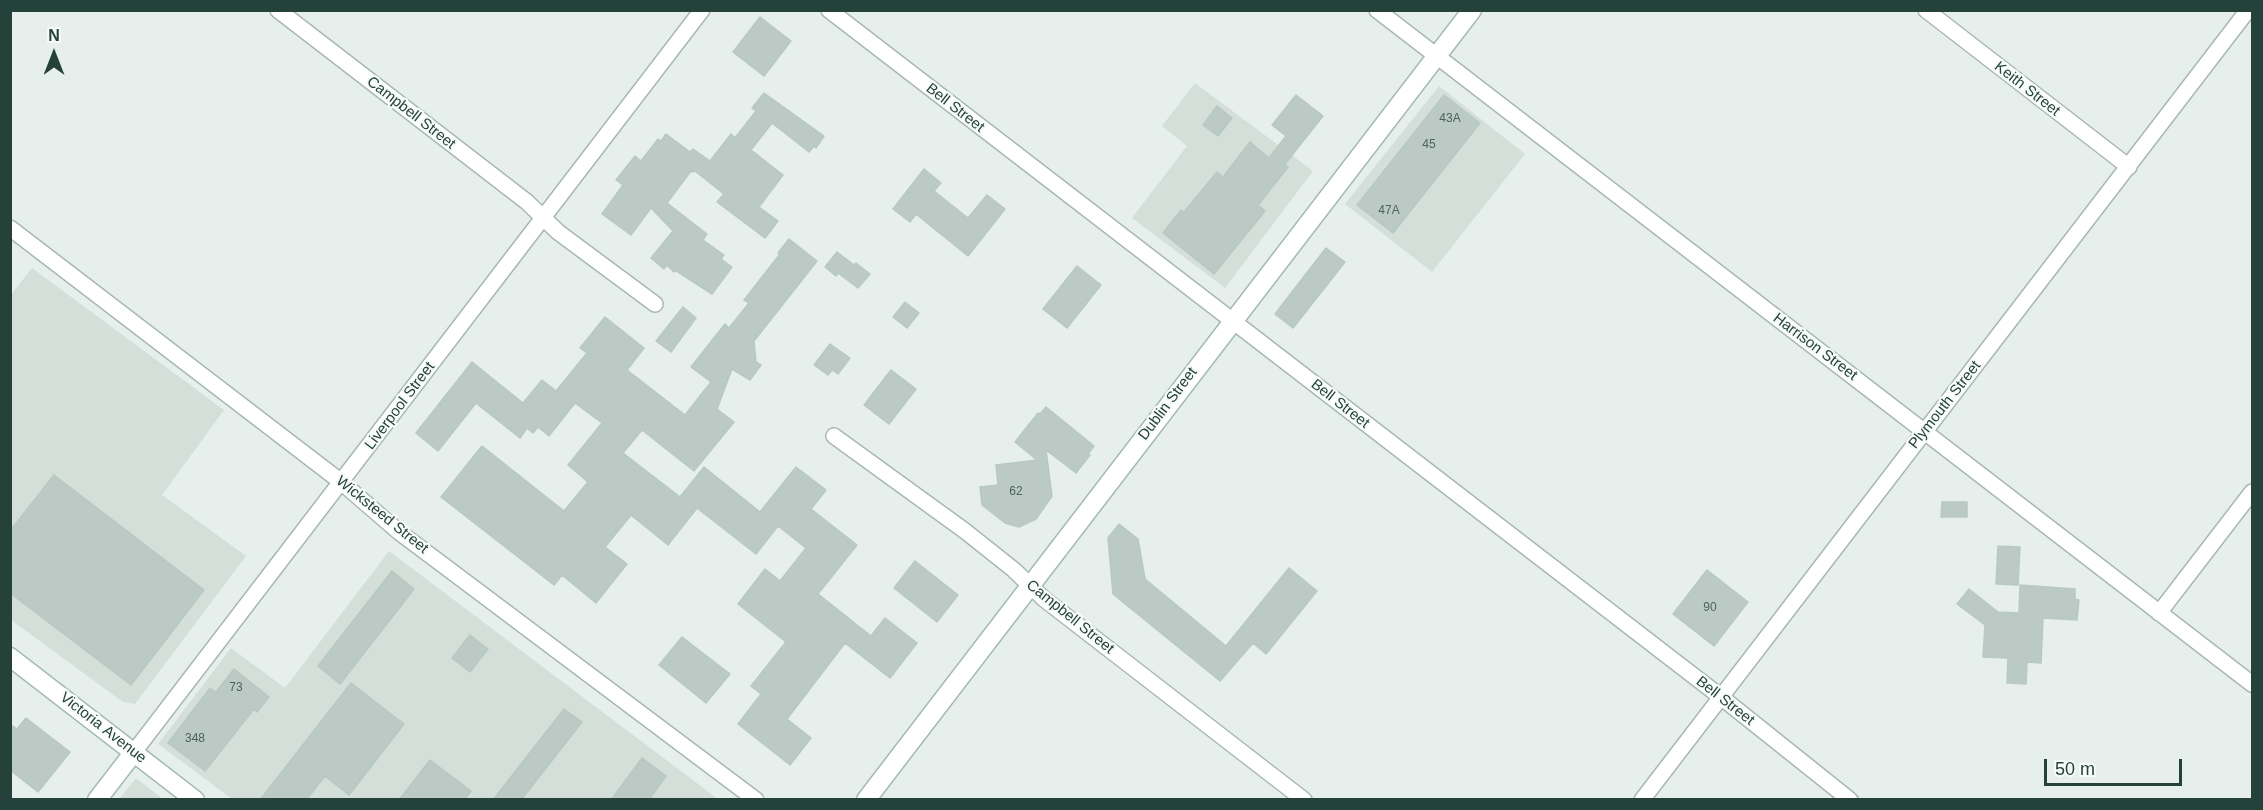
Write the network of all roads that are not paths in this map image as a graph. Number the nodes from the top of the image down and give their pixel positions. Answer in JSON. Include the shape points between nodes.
{"nodes":[{"id":1,"x":278,"y":10,"type":"edge"},
{"id":2,"x":702,"y":10,"type":"edge"},
{"id":3,"x":829,"y":10,"type":"edge"},
{"id":4,"x":1377,"y":10,"type":"edge"},
{"id":5,"x":1472,"y":10,"type":"edge"},
{"id":6,"x":1926,"y":10,"type":"edge"},
{"id":7,"x":2248,"y":10,"type":"edge"},
{"id":8,"x":1437,"y":57,"type":"junction"},
{"id":9,"x":2129,"y":167,"type":"junction"},
{"id":10,"x":543,"y":218,"type":"junction"},
{"id":11,"x":10,"y":228,"type":"edge"},
{"id":12,"x":655,"y":304,"type":"dead end"},
{"id":13,"x":1233,"y":321,"type":"junction"},
{"id":14,"x":1924,"y":431,"type":"junction"},
{"id":15,"x":834,"y":436,"type":"dead end"},
{"id":16,"x":340,"y":481,"type":"junction"},
{"id":17,"x":2253,"y":492,"type":"edge"},
{"id":18,"x":1030,"y":585,"type":"junction"},
{"id":19,"x":2159,"y":613,"type":"junction"},
{"id":20,"x":10,"y":657,"type":"edge"},
{"id":21,"x":2253,"y":684,"type":"edge"},
{"id":22,"x":1721,"y":698,"type":"junction"},
{"id":23,"x":134,"y":752,"type":"junction"},
{"id":24,"x":97,"y":800,"type":"edge"},
{"id":25,"x":195,"y":800,"type":"edge"},
{"id":26,"x":756,"y":800,"type":"edge"},
{"id":27,"x":866,"y":800,"type":"edge"},
{"id":28,"x":1304,"y":800,"type":"edge"},
{"id":29,"x":1642,"y":800,"type":"edge"},
{"id":30,"x":1850,"y":800,"type":"edge"}],
"edges":[{"from":1,"to":10,"type":"street","name":"Campbell Street"},
{"from":2,"to":10,"type":"street","name":"Liverpool Street"},
{"from":3,"to":13,"type":"street","name":"Bell Street"},
{"from":4,"to":8,"type":"street","name":"Harrison Street"},
{"from":5,"to":8,"type":"main road","name":"Dublin Street"},
{"from":6,"to":9,"type":"street","name":"Keith Street"},
{"from":7,"to":9,"type":"street","name":"Plymouth Street"},
{"from":8,"to":13,"type":"main road","name":"Dublin Street"},
{"from":8,"to":14,"type":"street","name":"Harrison Street"},
{"from":9,"to":14,"type":"street","name":"Plymouth Street"},
{"from":10,"to":12,"type":"street","name":"Campbell Street"},
{"from":10,"to":16,"type":"street","name":"Liverpool Street"},
{"from":11,"to":16,"type":"street","name":"Wicksteed Street"},
{"from":13,"to":18,"type":"main road","name":"Dublin Street"},
{"from":13,"to":22,"type":"street","name":"Bell Street"},
{"from":14,"to":19,"type":"street","name":"Harrison Street"},
{"from":14,"to":22,"type":"street","name":"Plymouth Street"},
{"from":15,"to":18,"type":"street","name":"Campbell Street","via":[[965,531]]},
{"from":16,"to":23,"type":"street","name":"Liverpool Street"},
{"from":16,"to":26,"type":"street","name":"Wicksteed Street","via":[[399,532]]},
{"from":17,"to":19,"type":"street"},
{"from":18,"to":27,"type":"main road","name":"Dublin Street"},
{"from":18,"to":28,"type":"street","name":"Campbell Street"},
{"from":19,"to":21,"type":"street","name":"Harrison Street"},
{"from":20,"to":23,"type":"main road","name":"Victoria Avenue"},
{"from":22,"to":29,"type":"street","name":"Plymouth Street"},
{"from":22,"to":30,"type":"street","name":"Bell Street"},
{"from":23,"to":24,"type":"main road","name":"Liverpool Street"},
{"from":23,"to":25,"type":"main road","name":"Victoria Avenue"}]}
